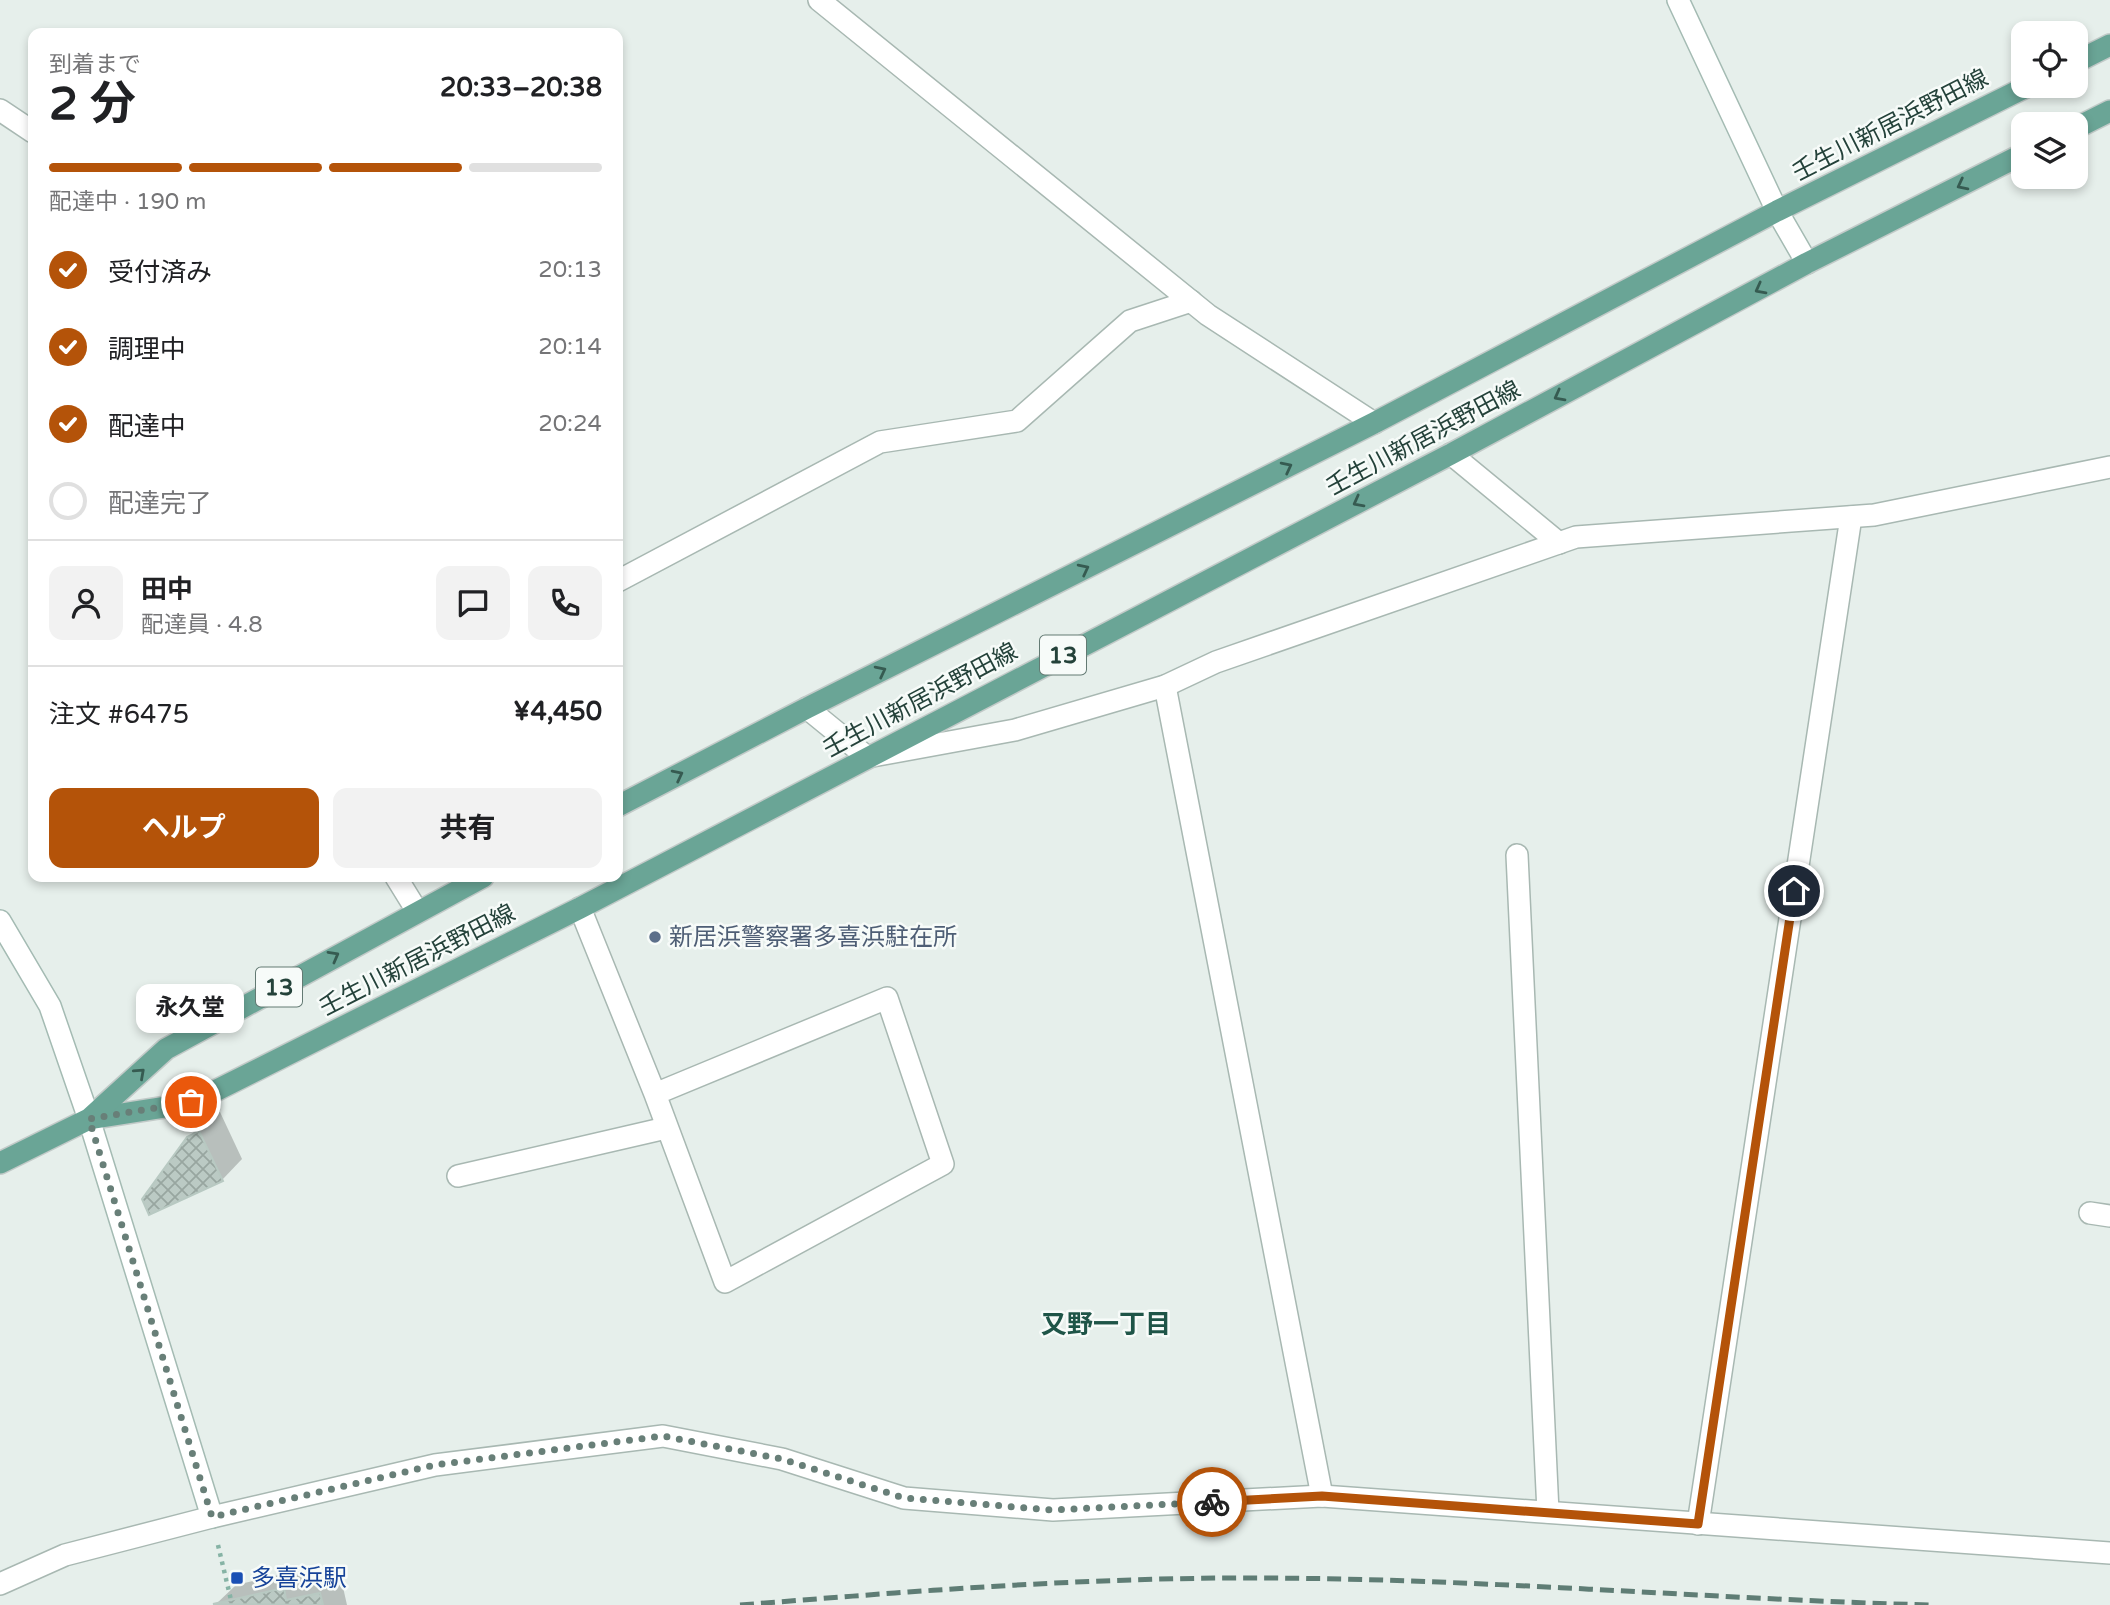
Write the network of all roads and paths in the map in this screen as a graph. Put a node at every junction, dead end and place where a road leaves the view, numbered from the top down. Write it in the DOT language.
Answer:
graph roads {
  1 [pos="819,0"];
  2 [pos="1678,0"];
  3 [pos="2110,44"];
  4 [pos="2088,56"];
  5 [pos="2011,94"];
  6 [pos="0,110"];
  7 [pos="2110,111"];
  8 [pos="2088,122"];
  9 [pos="28,129"];
  10 [pos="2011,161"];
  11 [pos="1777,211"];
  12 [pos="1807,263"];
  13 [pos="1191,301"];
  14 [pos="1374,423"];
  15 [pos="1451,454"];
  16 [pos="2110,467"];
  17 [pos="1851,517"];
  18 [pos="1559,543"];
  19 [pos="623,577"];
  20 [pos="1165,686"];
  21 [pos="807,708"];
  22 [pos="867,757"];
  23 [pos="623,804"];
  24 [pos="1517,855"];
  25 [pos="399,882"];
  26 [pos="473,882"];
  27 [pos="580,908"];
  28 [pos="417,911"];
  29 [pos="0,921"];
  30 [pos="654,1094"];
  31 [pos="89,1119"];
  32 [pos="666,1128"];
  33 [pos="0,1163"];
  34 [pos="458,1176"];
  35 [pos="1322,1496"];
  36 [pos="1549,1512"];
  37 [pos="212,1517"];
  38 [pos="1698,1524"];
  39 [pos="2110,1553"];
  40 [pos="0,1584"];
  41 [pos="231,1600"];
  1 -- 13 [label="street"];
  2 -- 11 [label="street"];
  3 -- 4 [label="main road"];
  5 -- 11 [label="main road, 壬生川新居浜野田線"];
  6 -- 9 [label="street"];
  7 -- 8 [label="main road"];
  10 -- 12 [label="main road, 壬生川新居浜野田線 / 13, one-way"];
  11 -- 12 [label="street"];
  11 -- 14 [label="main road, 壬生川新居浜野田線"];
  12 -- 15 [label="main road, 壬生川新居浜野田線 / 13, one-way"];
  13 -- 14 [label="street"];
  13 -- 19 [label="street"];
  21 -- 14 [label="main road, 壬生川新居浜野田線, one-way"];
  15 -- 18 [label="street"];
  15 -- 22 [label="main road, 壬生川新居浜野田線 / 13, one-way"];
  16 -- 17 [label="street"];
  17 -- 18 [label="street"];
  17 -- 38 [label="street"];
  18 -- 20 [label="street"];
  20 -- 22 [label="street"];
  20 -- 35 [label="street"];
  21 -- 22 [label="street"];
  23 -- 21 [label="main road, 壬生川新居浜野田線, one-way"];
  22 -- 27 [label="main road, 壬生川新居浜野田線 / 13"];
  24 -- 36 [label="street"];
  25 -- 28 [label="street"];
  26 -- 28 [label="main road, 壬生川新居浜野田線 / 13"];
  27 -- 30 [label="street"];
  27 -- 31 [label="main road, 壬生川新居浜野田線 / 13"];
  31 -- 28 [label="main road, 壬生川新居浜野田線 / 13, one-way"];
  29 -- 31 [label="street"];
  30 -- 32 [label="street"];
  30 -- 32 [label="street"];
  31 -- 33 [label="main road, 壬生川新居浜野田線 / 13"];
  31 -- 37 [label="street"];
  32 -- 34 [label="street"];
  35 -- 36 [label="street"];
  35 -- 37 [label="street"];
  36 -- 38 [label="street"];
  37 -- 40 [label="street"];
  37 -- 41 [label="path"];
  38 -- 39 [label="street"];
}
